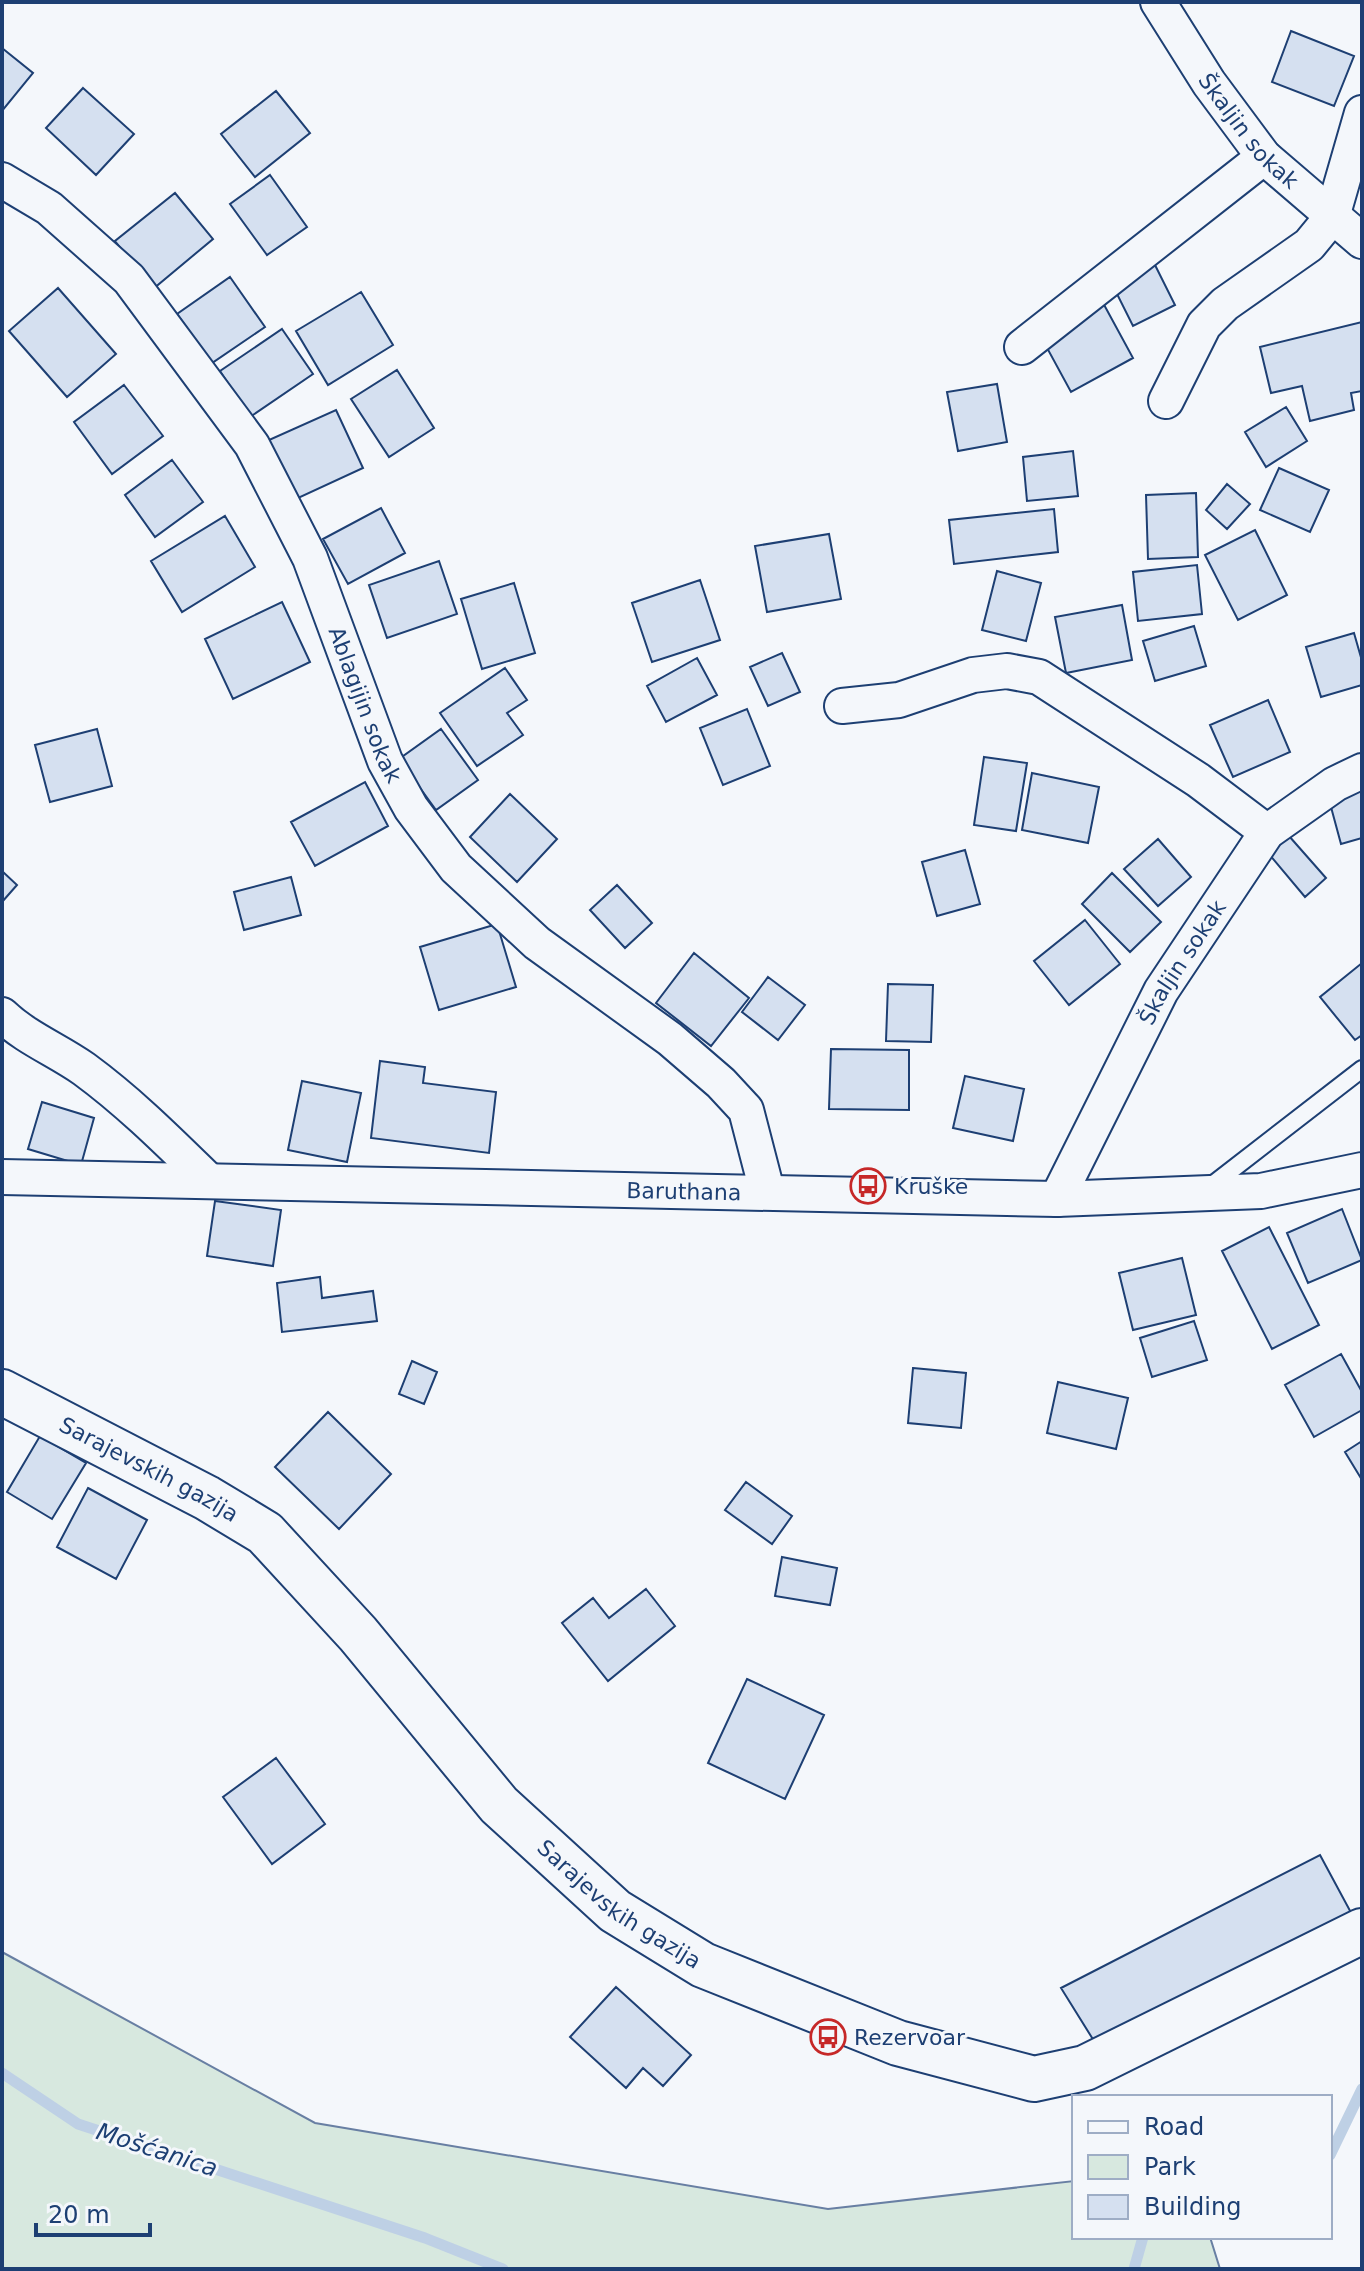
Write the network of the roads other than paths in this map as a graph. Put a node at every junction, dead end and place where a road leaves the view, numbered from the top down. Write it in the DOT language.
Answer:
graph roads {
  1 [pos="1158,2"];
  2 [pos="1362,113"];
  3 [pos="1264,157"];
  4 [pos="2,180"];
  5 [pos="1332,217"];
  6 [pos="1362,241"];
  7 [pos="1022,347"];
  8 [pos="1166,401"];
  9 [pos="842,706"];
  10 [pos="1362,771"];
  11 [pos="1267,832"];
  12 [pos="2,1015"];
  13 [pos="1362,1069"];
  14 [pos="1362,1170"];
  15 [pos="2,1177"];
  16 [pos="208,1180"];
  17 [pos="1206,1190"];
  18 [pos="767,1191"];
  19 [pos="1057,1199"];
  20 [pos="2,1392"];
  21 [pos="1362,1931"];
  1 -- 3 [label="street, Škaljin sokak"];
  2 -- 5 [label="street"];
  3 -- 5 [label="street, Škaljin sokak"];
  3 -- 7 [label="street"];
  4 -- 18 [label="street, Ablagijin sokak"];
  5 -- 6 [label="street, Škaljin sokak"];
  5 -- 8 [label="street"];
  9 -- 11 [label="street"];
  10 -- 11 [label="street, Škaljin sokak"];
  11 -- 19 [label="street, Škaljin sokak"];
  12 -- 16 [label="street"];
  13 -- 17 [label="lane"];
  14 -- 17 [label="street, Baruthana"];
  15 -- 16 [label="street, Baruthana"];
  16 -- 18 [label="street, Baruthana"];
  17 -- 19 [label="street, Baruthana"];
  18 -- 19 [label="street, Baruthana"];
  20 -- 21 [label="main road, Sarajevskih gazija"];
}
